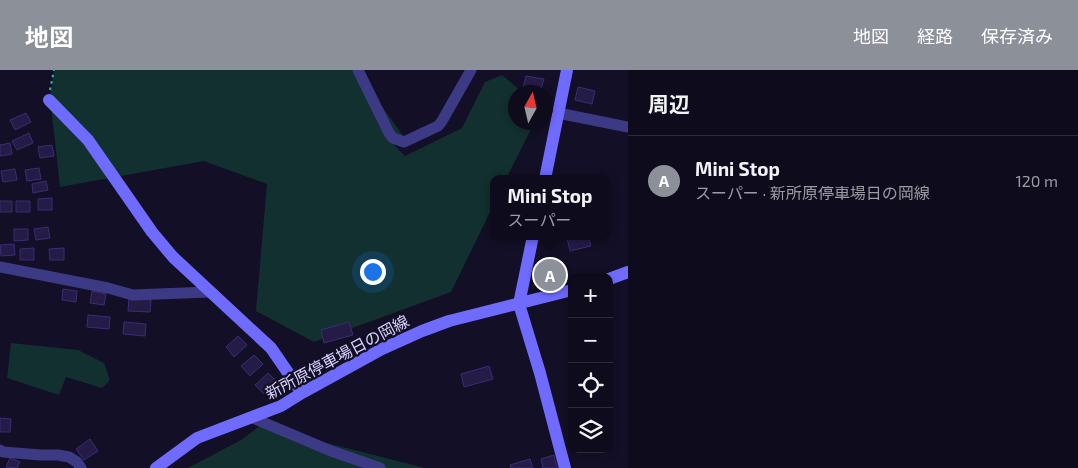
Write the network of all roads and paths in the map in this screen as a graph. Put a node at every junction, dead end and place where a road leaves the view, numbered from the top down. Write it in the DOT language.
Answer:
graph roads {
  1 [pos="54,70"];
  2 [pos="358,70"];
  3 [pos="471,70"];
  4 [pos="567,70"];
  5 [pos="49,100"];
  6 [pos="558,113"];
  7 [pos="628,127"];
  8 [pos="546,175"];
  9 [pos="532,240"];
  10 [pos="0,267"];
  11 [pos="628,272"];
  12 [pos="613,278"];
  13 [pos="568,291"];
  14 [pos="210,292"];
  15 [pos="519,304"];
  16 [pos="302,393"];
  17 [pos="253,418"];
  18 [pos="1,454"];
  19 [pos="81,468"];
  20 [pos="156,468"];
  21 [pos="380,468"];
  22 [pos="565,468"];
  1 -- 5 [label="path"];
  2 -- 3 [label="street"];
  4 -- 6 [label="street"];
  5 -- 14 [label="street"];
  6 -- 7 [label="street"];
  6 -- 8 [label="street"];
  9 -- 15 [label="street"];
  10 -- 14 [label="street"];
  11 -- 12 [label="street"];
  13 -- 15 [label="street, 新所原停車場日の岡線"];
  14 -- 16 [label="street"];
  15 -- 16 [label="street, 新所原停車場日の岡線"];
  15 -- 22 [label="street"];
  16 -- 17 [label="street, 新所原停車場日の岡線"];
  17 -- 20 [label="street, 新所原停車場日の岡線"];
  17 -- 21 [label="street"];
  18 -- 19 [label="street"];
}
